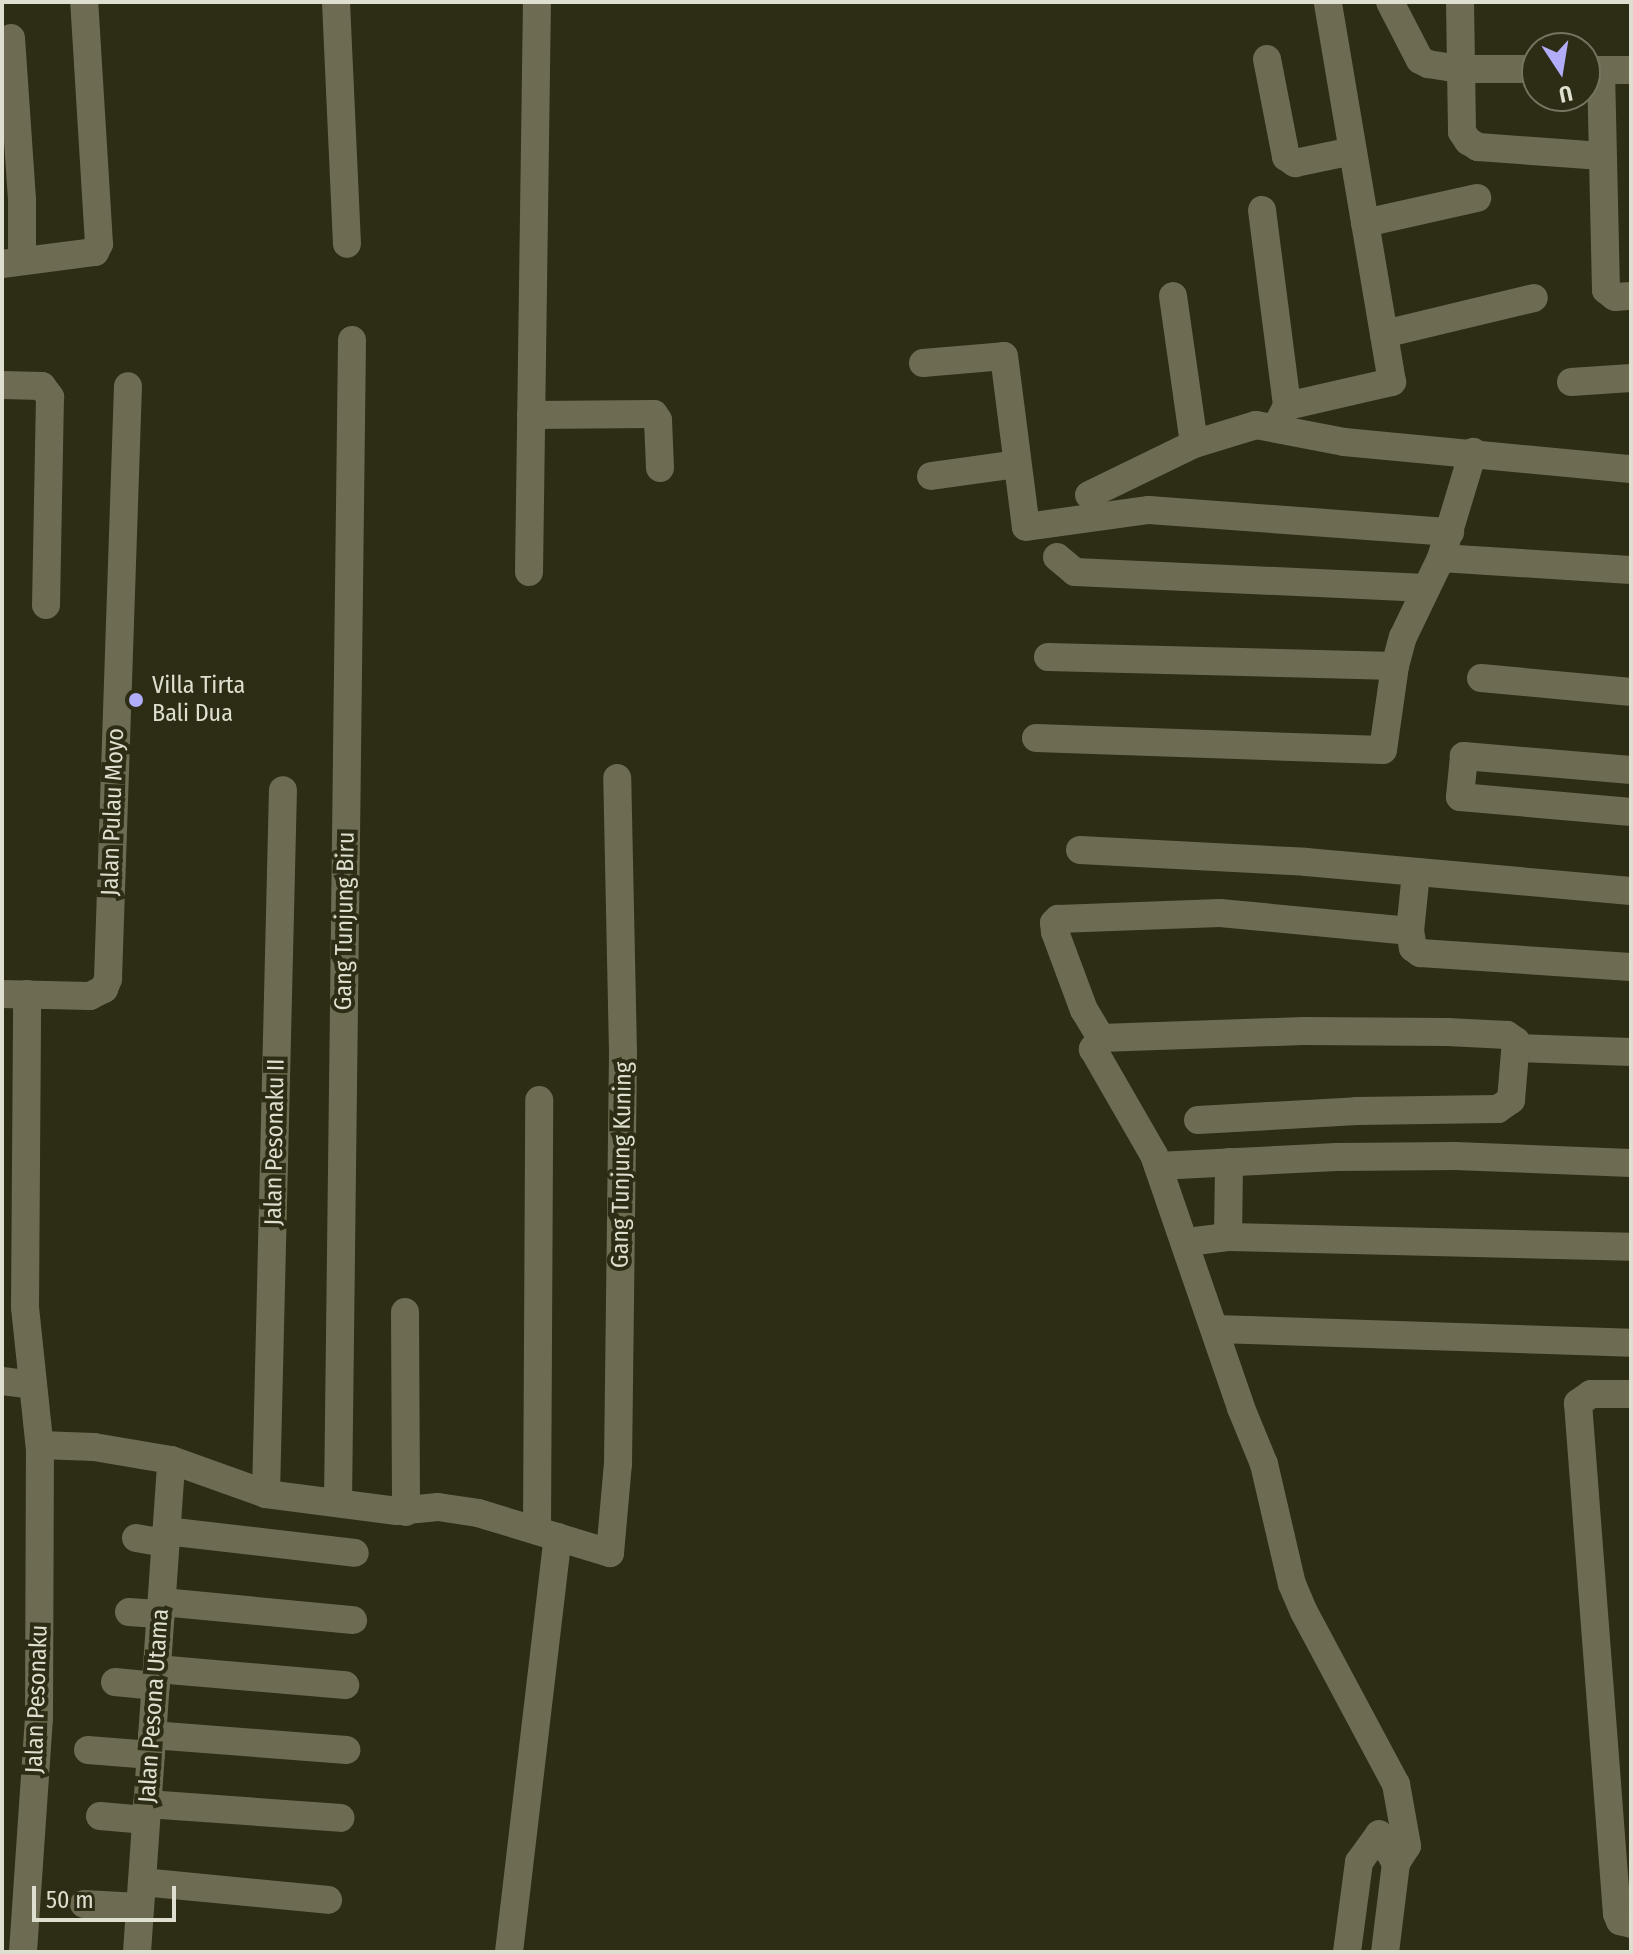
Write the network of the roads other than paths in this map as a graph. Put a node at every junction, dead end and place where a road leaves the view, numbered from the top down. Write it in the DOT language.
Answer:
graph roads {
  1 [pos="84,2"];
  2 [pos="336,2"];
  3 [pos="537,2"];
  4 [pos="1328,2"];
  5 [pos="1390,2"];
  6 [pos="1460,2"];
  7 [pos="11,38"];
  8 [pos="1267,59"];
  9 [pos="1460,69"];
  10 [pos="1521,69"];
  11 [pos="1601,70"];
  12 [pos="1631,70"];
  13 [pos="1597,112"];
  14 [pos="1353,151"];
  15 [pos="1602,156"];
  16 [pos="1477,198"];
  17 [pos="1262,210"];
  18 [pos="1365,223"];
  19 [pos="347,244"];
  20 [pos="12,263"];
  21 [pos="1173,296"];
  22 [pos="1631,296"];
  23 [pos="1534,298"];
  24 [pos="1384,334"];
  25 [pos="352,340"];
  26 [pos="923,363"];
  27 [pos="1631,378"];
  28 [pos="1571,382"];
  29 [pos="2,385"];
  30 [pos="128,386"];
  31 [pos="531,415"];
  32 [pos="1280,418"];
  33 [pos="1194,444"];
  34 [pos="1473,452"];
  35 [pos="1017,464"];
  36 [pos="660,468"];
  37 [pos="1631,469"];
  38 [pos="931,476"];
  39 [pos="1089,495"];
  40 [pos="1446,545"];
  41 [pos="1057,557"];
  42 [pos="1631,570"];
  43 [pos="529,572"];
  44 [pos="1426,588"];
  45 [pos="46,605"];
  46 [pos="1048,657"];
  47 [pos="1395,666"];
  48 [pos="1481,678"];
  49 [pos="1631,692"];
  50 [pos="1036,738"];
  51 [pos="1631,770"];
  52 [pos="617,778"];
  53 [pos="283,790"];
  54 [pos="1631,812"];
  55 [pos="1080,850"];
  56 [pos="1416,873"];
  57 [pos="1631,891"];
  58 [pos="1410,931"];
  59 [pos="1631,967"];
  60 [pos="14,994"];
  61 [pos="1101,1038"];
  62 [pos="1517,1048"];
  63 [pos="1631,1052"];
  64 [pos="539,1100"];
  65 [pos="1198,1120"];
  66 [pos="1229,1162"];
  67 [pos="1631,1163"];
  68 [pos="1158,1166"];
  69 [pos="1228,1237"];
  70 [pos="1187,1242"];
  71 [pos="1631,1247"];
  72 [pos="405,1312"];
  73 [pos="1216,1329"];
  74 [pos="1631,1343"];
  75 [pos="2,1381"];
  76 [pos="33,1385"];
  77 [pos="1631,1394"];
  78 [pos="40,1445"];
  79 [pos="171,1460"];
  80 [pos="266,1494"];
  81 [pos="338,1502"];
  82 [pos="406,1512"];
  83 [pos="548,1534"];
  84 [pos="166,1537"];
  85 [pos="136,1538"];
  86 [pos="355,1553"];
  87 [pos="161,1608"];
  88 [pos="129,1612"];
  89 [pos="353,1620"];
  90 [pos="156,1678"];
  91 [pos="115,1682"];
  92 [pos="345,1685"];
  93 [pos="151,1745"];
  94 [pos="88,1750"];
  95 [pos="346,1750"];
  96 [pos="147,1812"];
  97 [pos="100,1816"];
  98 [pos="340,1818"];
  99 [pos="1400,1857"];
  100 [pos="141,1894"];
  101 [pos="328,1900"];
  102 [pos="84,1904"];
  103 [pos="1631,1924"];
  104 [pos="23,1952"];
  105 [pos="137,1952"];
  106 [pos="509,1952"];
  107 [pos="1347,1952"];
  108 [pos="1385,1952"];
  1 -- 20 [label="street"];
  2 -- 19 [label="street"];
  3 -- 31 [label="street"];
  4 -- 14 [label="street"];
  5 -- 9 [label="street"];
  6 -- 9 [label="street"];
  7 -- 20 [label="street"];
  8 -- 14 [label="street"];
  9 -- 10 [label="street"];
  9 -- 15 [label="street"];
  11 -- 12 [label="street"];
  13 -- 15 [label="street"];
  14 -- 18 [label="street"];
  15 -- 22 [label="street"];
  16 -- 18 [label="street"];
  17 -- 32 [label="street"];
  18 -- 24 [label="street"];
  21 -- 33 [label="street"];
  23 -- 24 [label="street"];
  24 -- 32 [label="street"];
  25 -- 81 [label="street, Gang Tunjung Biru"];
  26 -- 35 [label="street"];
  27 -- 28 [label="street"];
  29 -- 45 [label="street"];
  30 -- 60 [label="street, Jalan Pulau Moyo"];
  31 -- 36 [label="street"];
  31 -- 43 [label="street"];
  32 -- 33 [label="street"];
  32 -- 34 [label="street"];
  33 -- 39 [label="street"];
  34 -- 37 [label="street"];
  34 -- 40 [label="street"];
  35 -- 38 [label="street"];
  35 -- 40 [label="street"];
  40 -- 42 [label="street"];
  40 -- 44 [label="street"];
  41 -- 44 [label="street"];
  44 -- 47 [label="street"];
  46 -- 47 [label="street"];
  47 -- 50 [label="street"];
  48 -- 49 [label="street"];
  51 -- 54 [label="street"];
  52 -- 83 [label="street, Gang Tunjung Kuning"];
  53 -- 80 [label="street, Jalan Pesonaku II"];
  55 -- 56 [label="street"];
  56 -- 57 [label="street"];
  56 -- 58 [label="street"];
  58 -- 59 [label="street"];
  58 -- 61 [label="street"];
  60 -- 76 [label="street, Jalan Pesonaku"];
  61 -- 62 [label="street"];
  61 -- 68 [label="street"];
  62 -- 63 [label="street"];
  62 -- 65 [label="street"];
  64 -- 83 [label="street"];
  66 -- 67 [label="street"];
  66 -- 68 [label="street"];
  66 -- 69 [label="street"];
  68 -- 70 [label="street"];
  69 -- 70 [label="street"];
  69 -- 71 [label="street"];
  70 -- 73 [label="street"];
  72 -- 82 [label="street"];
  73 -- 74 [label="street"];
  73 -- 99 [label="street"];
  75 -- 76 [label="street"];
  76 -- 78 [label="street, Jalan Pesonaku"];
  77 -- 103 [label="street"];
  78 -- 79 [label="street"];
  78 -- 104 [label="street, Jalan Pesonaku"];
  79 -- 80 [label="street"];
  79 -- 84 [label="street, Jalan Pesona Utama"];
  80 -- 81 [label="street"];
  81 -- 82 [label="street"];
  82 -- 83 [label="street"];
  83 -- 106 [label="street"];
  84 -- 85 [label="street"];
  84 -- 86 [label="street"];
  84 -- 87 [label="street, Jalan Pesona Utama"];
  87 -- 88 [label="street"];
  87 -- 89 [label="street"];
  87 -- 90 [label="street, Jalan Pesona Utama"];
  90 -- 91 [label="street"];
  90 -- 92 [label="street"];
  90 -- 93 [label="street, Jalan Pesona Utama"];
  93 -- 94 [label="street"];
  93 -- 95 [label="street"];
  93 -- 96 [label="street, Jalan Pesona Utama"];
  96 -- 97 [label="street"];
  96 -- 98 [label="street"];
  96 -- 100 [label="street, Jalan Pesona Utama"];
  99 -- 107 [label="street"];
  99 -- 108 [label="street"];
  100 -- 101 [label="street"];
  100 -- 102 [label="street"];
  100 -- 105 [label="street, Jalan Pesona Utama"];
}
